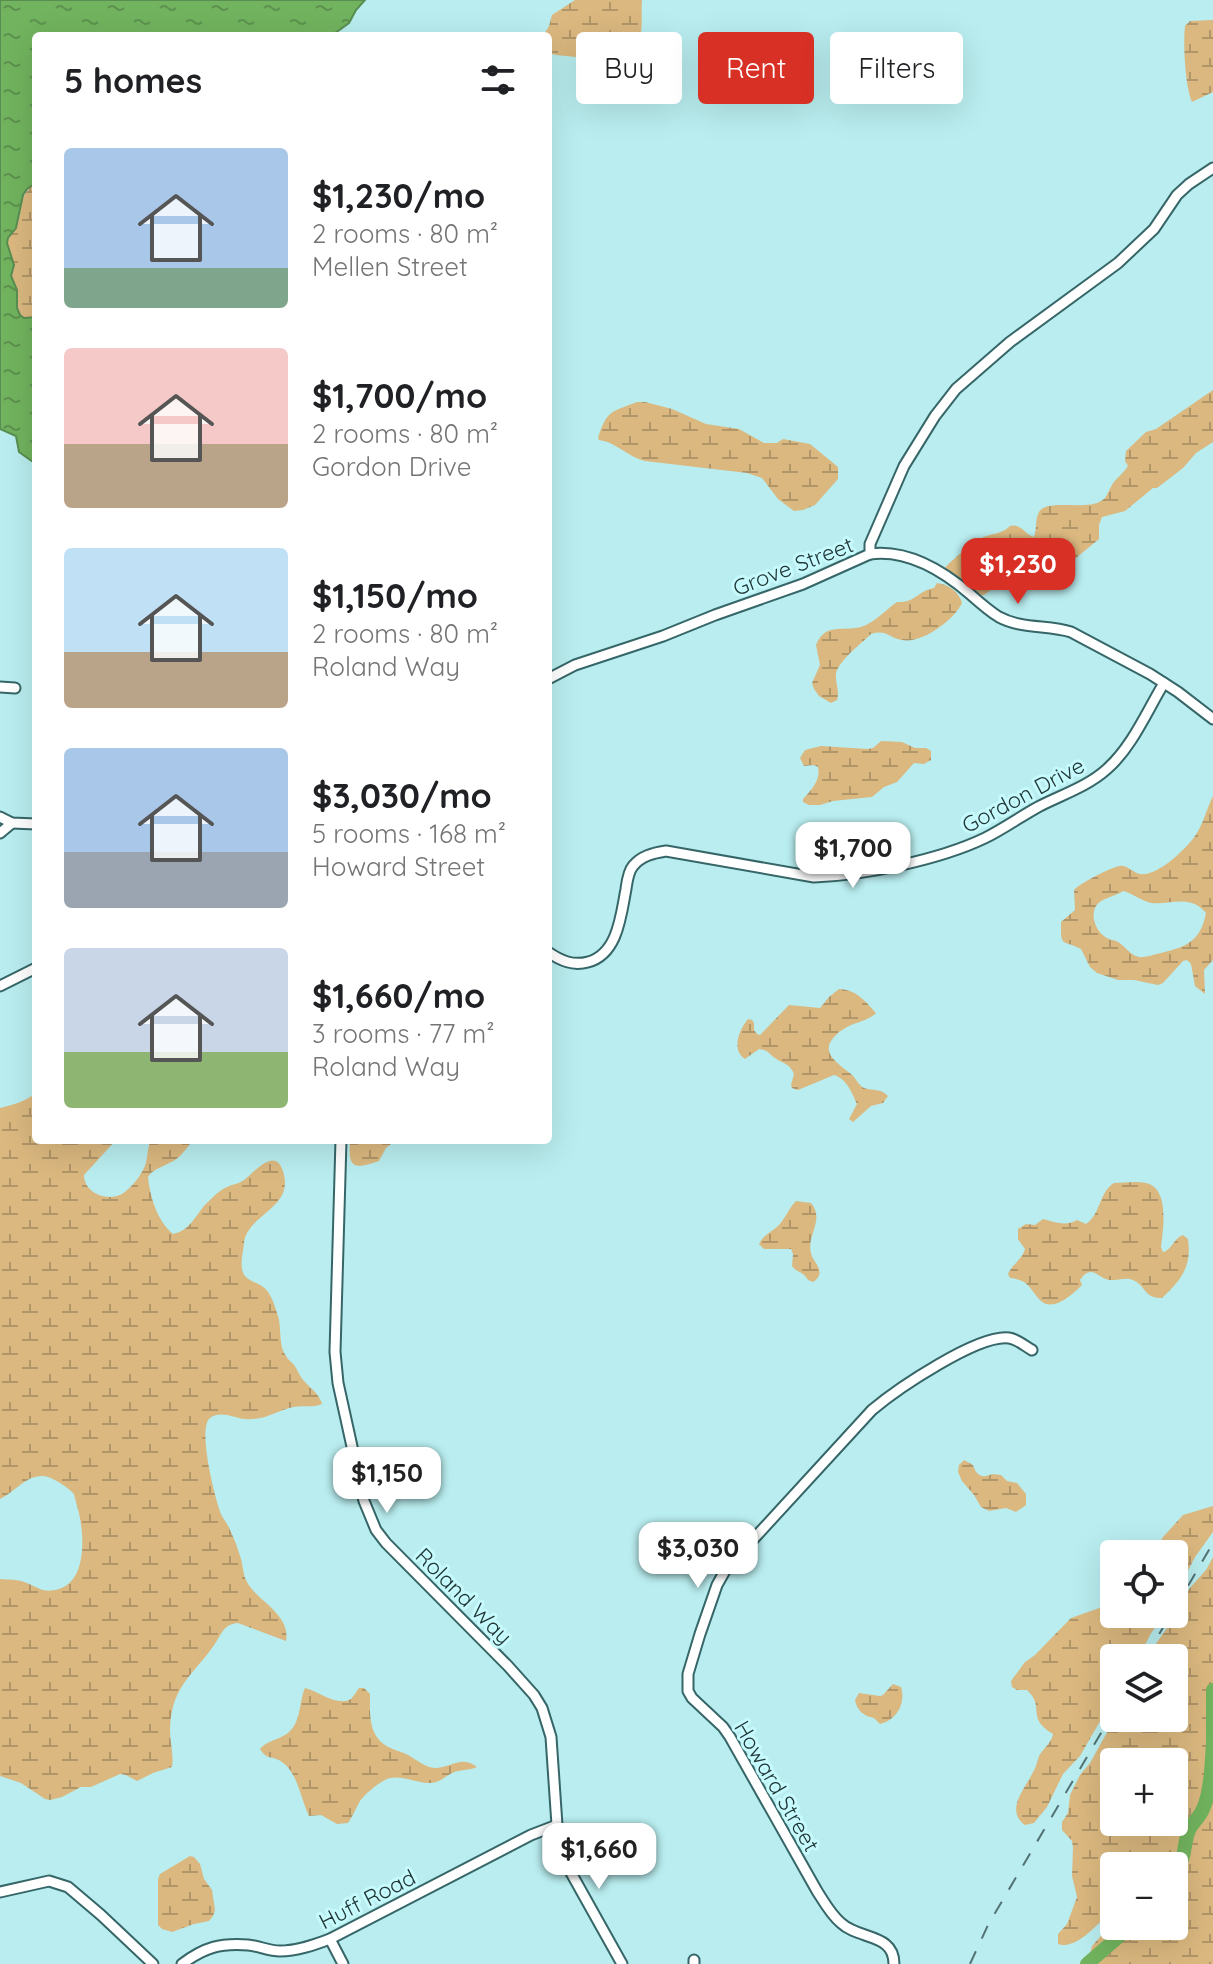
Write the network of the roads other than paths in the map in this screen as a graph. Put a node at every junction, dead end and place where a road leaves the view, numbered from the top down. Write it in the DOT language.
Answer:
graph roads {
  1 [pos="1213,168"];
  2 [pos="870,554"];
  3 [pos="552,677"];
  4 [pos="1164,683"];
  5 [pos="0,687"];
  6 [pos="15,688"];
  7 [pos="1213,719"];
  8 [pos="0,817"];
  9 [pos="12,823"];
  10 [pos="32,824"];
  11 [pos="0,833"];
  12 [pos="552,954"];
  13 [pos="32,970"];
  14 [pos="0,986"];
  15 [pos="341,1144"];
  16 [pos="1032,1350"];
  17 [pos="557,1825"];
  18 [pos="0,1892"];
  19 [pos="330,1939"];
  20 [pos="184,1963"];
  21 [pos="153,1964"];
  22 [pos="343,1964"];
  23 [pos="622,1964"];
  24 [pos="894,1964"];
  1 -- 2 [label="street, Grove Street"];
  2 -- 3 [label="street, Grove Street"];
  2 -- 4 [label="street"];
  4 -- 7 [label="street"];
  4 -- 12 [label="street, Gordon Drive"];
  5 -- 6 [label="street"];
  8 -- 9 [label="street"];
  9 -- 10 [label="street"];
  9 -- 11 [label="street"];
  13 -- 14 [label="street"];
  15 -- 17 [label="street, Roland Way"];
  16 -- 24 [label="street, Howard Street"];
  17 -- 19 [label="street, Huff Road"];
  17 -- 23 [label="street, Roland Way"];
  18 -- 21 [label="street"];
  19 -- 20 [label="street, Huff Road"];
  19 -- 22 [label="street"];
}
